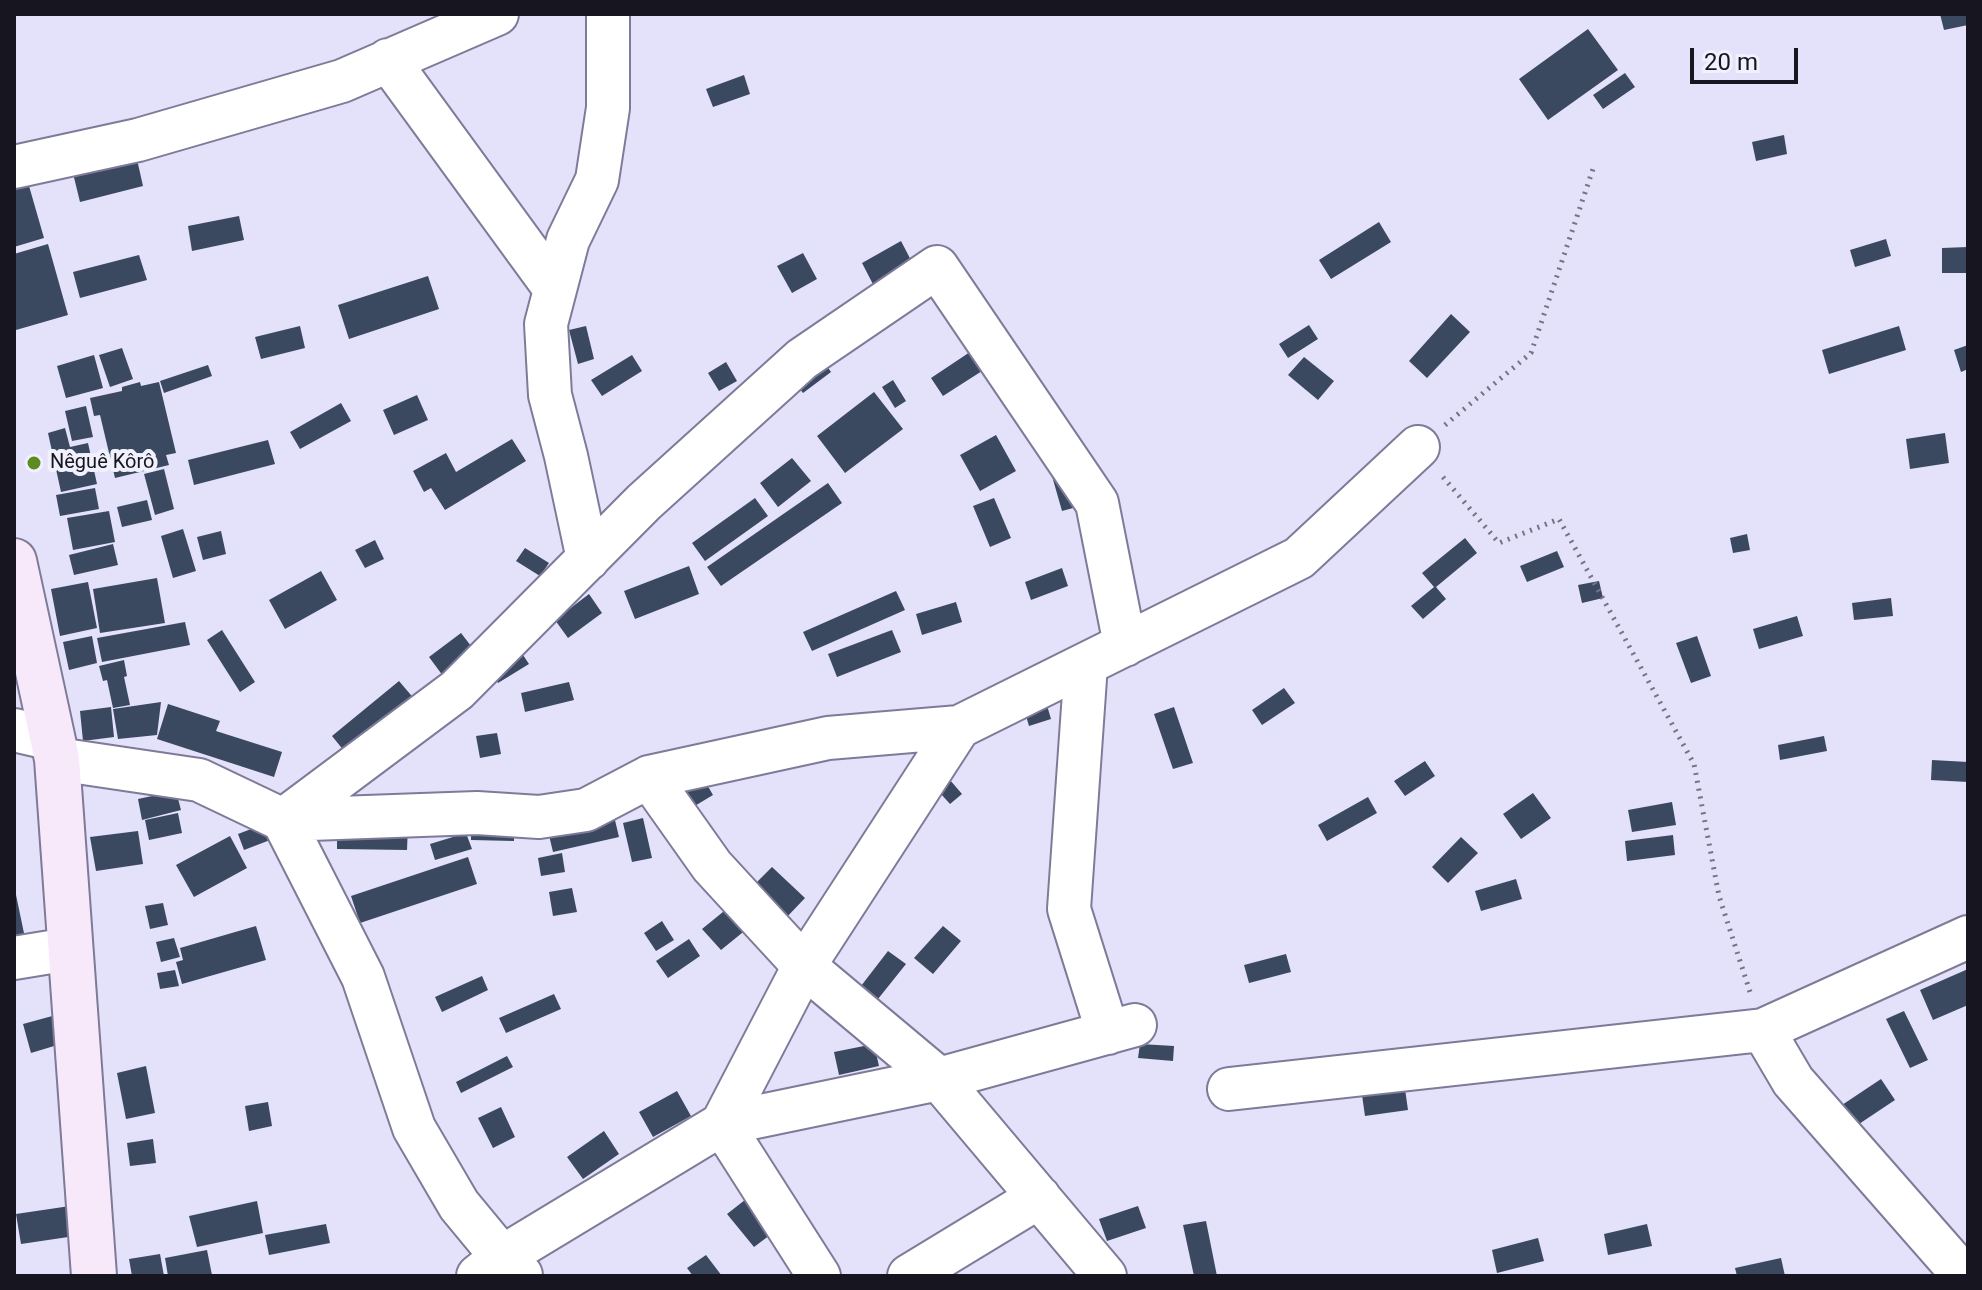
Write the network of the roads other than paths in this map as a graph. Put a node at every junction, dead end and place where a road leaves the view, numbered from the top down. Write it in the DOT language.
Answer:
graph roads {
  1 [pos="497,14"];
  2 [pos="608,14"];
  3 [pos="388,60"];
  4 [pos="14,167"];
  5 [pos="555,289"];
  6 [pos="1418,447"];
  7 [pos="588,559"];
  8 [pos="14,561"];
  9 [pos="1125,645"];
  10 [pos="1086,664"];
  11 [pos="959,727"];
  12 [pos="41,743"];
  13 [pos="649,777"];
  14 [pos="283,820"];
  15 [pos="1968,937"];
  16 [pos="69,949"];
  17 [pos="14,958"];
  18 [pos="804,966"];
  19 [pos="1763,1030"];
  20 [pos="939,1079"];
  21 [pos="1229,1089"];
  22 [pos="722,1124"];
  23 [pos="1039,1197"];
  24 [pos="500,1270"];
  25 [pos="94,1276"];
  26 [pos="819,1276"];
  27 [pos="909,1276"];
  28 [pos="1105,1276"];
  29 [pos="1964,1276"];
  1 -- 3 [label="street"];
  2 -- 5 [label="street"];
  3 -- 4 [label="street"];
  3 -- 5 [label="street"];
  5 -- 7 [label="street"];
  6 -- 9 [label="street"];
  7 -- 9 [label="street"];
  7 -- 14 [label="street"];
  8 -- 12 [label="street"];
  9 -- 10 [label="street"];
  10 -- 11 [label="street"];
  10 -- 20 [label="street"];
  11 -- 13 [label="street"];
  11 -- 18 [label="street"];
  12 -- 14 [label="street"];
  12 -- 16 [label="street"];
  13 -- 14 [label="street"];
  13 -- 18 [label="street"];
  14 -- 24 [label="street"];
  15 -- 19 [label="street"];
  16 -- 17 [label="street"];
  16 -- 25 [label="street"];
  18 -- 20 [label="street"];
  18 -- 22 [label="street"];
  19 -- 21 [label="street"];
  19 -- 29 [label="street"];
  20 -- 22 [label="street"];
  20 -- 23 [label="street"];
  22 -- 24 [label="street"];
  22 -- 26 [label="street"];
  23 -- 27 [label="street"];
  23 -- 28 [label="street"];
}
